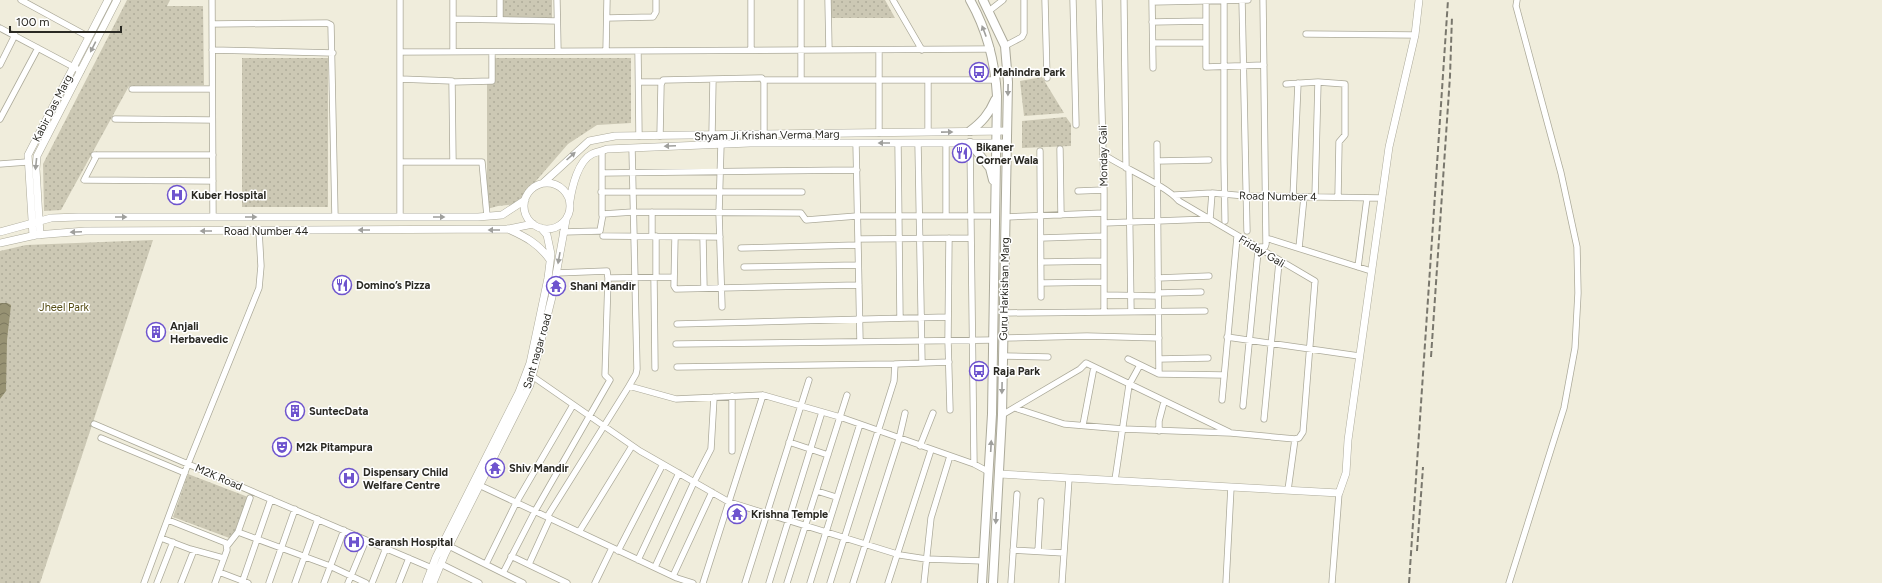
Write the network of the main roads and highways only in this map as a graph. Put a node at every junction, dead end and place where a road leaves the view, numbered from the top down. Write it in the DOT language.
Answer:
graph roads {
  1 [pos="970,0"];
  2 [pos="983,0"];
  3 [pos="997,96"];
  4 [pos="970,131"];
  5 [pos="970,143"];
  6 [pos="996,189"];
  7 [pos="989,470"];
  8 [pos="999,471"];
  9 [pos="988,482"];
  10 [pos="998,483"];
  11 [pos="982,583"];
  12 [pos="993,583"];
  3 -- 1 [label="main road, Guru Harkishan Marg, one-way"];
  2 -- 8 [label="main road, Guru Harkishan Marg, one-way"];
  3 -- 4 [label="main road"];
  3 -- 6 [label="main road, Guru Harkishan Marg"];
  5 -- 6 [label="main road"];
  7 -- 6 [label="main road, Guru Harkishan Marg, one-way"];
  7 -- 8 [label="main road"];
  7 -- 9 [label="main road, Guru Harkishan Marg"];
  8 -- 10 [label="main road, Guru Harkishan Marg"];
  9 -- 10 [label="main road"];
  9 -- 11 [label="main road, Guru Harkishan Marg"];
  10 -- 12 [label="main road, Guru Harkishan Marg, one-way"];
}
